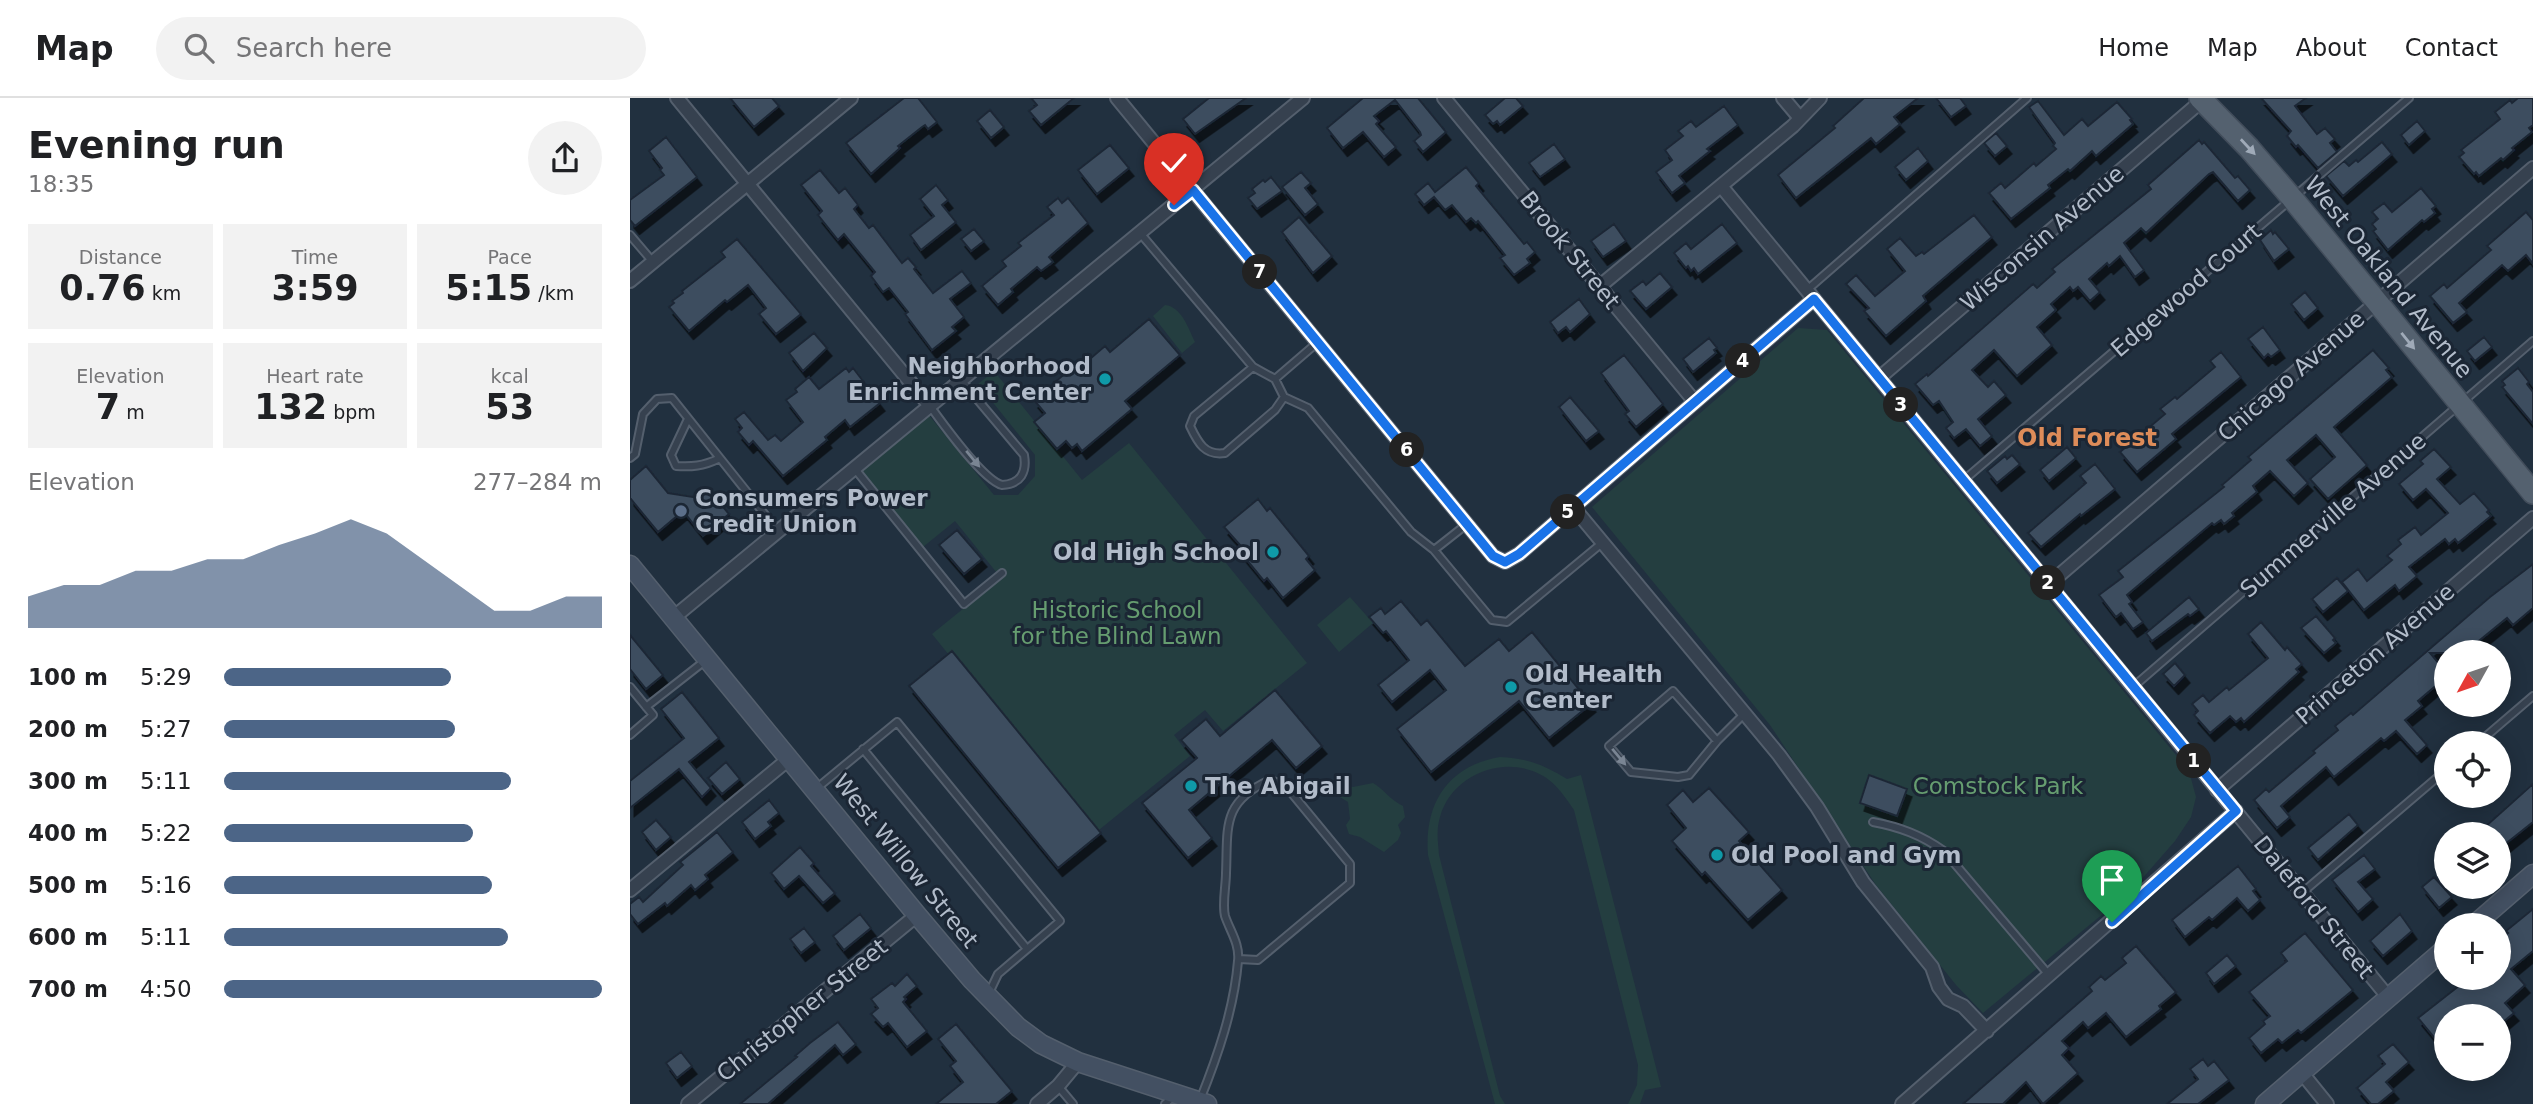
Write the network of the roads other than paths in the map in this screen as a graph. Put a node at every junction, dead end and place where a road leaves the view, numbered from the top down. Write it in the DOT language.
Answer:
graph roads {
  1 [pos="677,98"];
  2 [pos="851,98"];
  3 [pos="1117,98"];
  4 [pos="1303,98"];
  5 [pos="1444,98"];
  6 [pos="1783,98"];
  7 [pos="1821,98"];
  8 [pos="2027,98"];
  9 [pos="2409,98"];
  10 [pos="2203,99"];
  11 [pos="1799,117"];
  12 [pos="2533,168"];
  13 [pos="748,183"];
  14 [pos="1721,186"];
  15 [pos="1193,190"];
  16 [pos="2292,198"];
  17 [pos="1140,233"];
  18 [pos="630,235"];
  19 [pos="653,262"];
  20 [pos="630,281"];
  21 [pos="1600,286"];
  22 [pos="1810,295"];
  23 [pos="2376,303"];
  24 [pos="2533,341"];
  25 [pos="1318,342"];
  26 [pos="1253,367"];
  27 [pos="1879,378"];
  28 [pos="1275,379"];
  29 [pos="961,380"];
  30 [pos="1284,397"];
  31 [pos="1695,402"];
  32 [pos="930,406"];
  33 [pos="2460,406"];
  34 [pos="688,419"];
  35 [pos="630,458"];
  36 [pos="718,459"];
  37 [pos="855,469"];
  38 [pos="1963,481"];
  39 [pos="2533,493"];
  40 [pos="1573,507"];
  41 [pos="2533,518"];
  42 [pos="1467,524"];
  43 [pos="778,532"];
  44 [pos="1603,542"];
  45 [pos="1434,550"];
  46 [pos="630,565"];
  47 [pos="1002,573"];
  48 [pos="2049,584"];
  49 [pos="673,618"];
  50 [pos="707,659"];
  51 [pos="630,687"];
  52 [pos="2133,687"];
  53 [pos="2533,696"];
  54 [pos="646,707"];
  55 [pos="1744,714"];
  56 [pos="2492,731"];
  57 [pos="630,735"];
  58 [pos="1717,741"];
  59 [pos="863,749"];
  60 [pos="790,758"];
  61 [pos="2434,780"];
  62 [pos="816,789"];
  63 [pos="2217,790"];
  64 [pos="2236,811"];
  65 [pos="1873,822"];
  66 [pos="2533,874"];
  67 [pos="630,890"];
  68 [pos="2303,892"];
  69 [pos="2488,913"];
  70 [pos="917,915"];
  71 [pos="1027,949"];
  72 [pos="1239,959"];
  73 [pos="2434,959"];
  74 [pos="2050,977"];
  75 [pos="987,996"];
  76 [pos="2389,998"];
  77 [pos="1987,1031"];
  78 [pos="1078,1062"];
  79 [pos="2302,1073"];
  80 [pos="1058,1086"];
  81 [pos="1170,1099"];
  82 [pos="1203,1103"];
  83 [pos="688,1104"];
  84 [pos="1037,1104"];
  85 [pos="1073,1104"];
  86 [pos="1902,1104"];
  87 [pos="2265,1104"];
  88 [pos="2328,1104"];
  1 -- 13 [label="street"];
  2 -- 13 [label="street"];
  3 -- 15 [label="street"];
  4 -- 15 [label="street"];
  5 -- 21 [label="street, Brook Street"];
  6 -- 11 [label="street"];
  7 -- 11 [label="street"];
  8 -- 22 [label="lane"];
  9 -- 16 [label="lane, Edgewood Court"];
  10 -- 16 [label="main road, West Oakland Avenue, one-way"];
  10 -- 27 [label="street, Wisconsin Avenue"];
  11 -- 14 [label="street"];
  12 -- 23 [label="street, Chicago Avenue"];
  13 -- 19 [label="street"];
  13 -- 32 [label="street"];
  14 -- 21 [label="street"];
  14 -- 22 [label="street, Daleford Street"];
  15 -- 17 [label="street"];
  15 -- 25 [label="street"];
  16 -- 23 [label="main road, West Oakland Avenue"];
  16 -- 38 [label="lane, Edgewood Court"];
  17 -- 26 [label="lane"];
  17 -- 29 [label="street"];
  18 -- 19 [label="lane"];
  19 -- 20 [label="street"];
  21 -- 31 [label="street, Brook Street"];
  22 -- 27 [label="street, Daleford Street"];
  22 -- 31 [label="street"];
  23 -- 33 [label="main road, West Oakland Avenue, one-way"];
  23 -- 48 [label="street, Chicago Avenue"];
  24 -- 33 [label="lane, Summerville Avenue"];
  25 -- 28 [label="lane"];
  25 -- 42 [label="street"];
  26 -- 28 [label="lane"];
  26 -- 30 [label="lane"];
  27 -- 38 [label="street, Daleford Street"];
  28 -- 30 [label="lane"];
  29 -- 32 [label="street"];
  32 -- 29 [label="lane, one-way"];
  30 -- 45 [label="lane"];
  31 -- 40 [label="street"];
  32 -- 37 [label="street"];
  33 -- 39 [label="main road, West Oakland Avenue"];
  33 -- 52 [label="lane, Summerville Avenue"];
  34 -- 35 [label="lane"];
  34 -- 36 [label="lane"];
  34 -- 36 [label="lane"];
  36 -- 43 [label="lane"];
  37 -- 43 [label="street"];
  37 -- 47 [label="lane"];
  38 -- 48 [label="street, Daleford Street"];
  40 -- 42 [label="street"];
  40 -- 44 [label="street"];
  41 -- 63 [label="street, Princeton Avenue"];
  42 -- 45 [label="lane"];
  43 -- 49 [label="street"];
  44 -- 45 [label="lane"];
  44 -- 55 [label="street"];
  46 -- 49 [label="street, West Willow Street"];
  48 -- 52 [label="street, Daleford Street"];
  49 -- 50 [label="street, West Willow Street"];
  50 -- 54 [label="lane"];
  50 -- 60 [label="street, West Willow Street"];
  51 -- 54 [label="lane"];
  52 -- 63 [label="street, Daleford Street"];
  53 -- 56 [label="lane"];
  54 -- 57 [label="lane"];
  55 -- 58 [label="lane"];
  55 -- 77 [label="street"];
  58 -- 58 [label="lane, one-way"];
  59 -- 62 [label="lane"];
  59 -- 71 [label="lane"];
  59 -- 71 [label="lane"];
  60 -- 62 [label="street, West Willow Street"];
  60 -- 67 [label="street"];
  61 -- 68 [label="lane"];
  62 -- 70 [label="street, West Willow Street"];
  63 -- 64 [label="street, Daleford Street"];
  64 -- 68 [label="street, Daleford Street"];
  64 -- 74 [label="street"];
  65 -- 74 [label="lane"];
  66 -- 69 [label="street"];
  68 -- 76 [label="street, Daleford Street"];
  70 -- 75 [label="street, West Willow Street"];
  70 -- 83 [label="street, Christopher Street"];
  71 -- 75 [label="lane"];
  72 -- 72 [label="lane"];
  72 -- 82 [label="lane"];
  73 -- 76 [label="street"];
  74 -- 77 [label="street"];
  75 -- 78 [label="street, West Willow Street"];
  76 -- 79 [label="street"];
  77 -- 86 [label="street"];
  78 -- 80 [label="street"];
  78 -- 81 [label="street, West Willow Street"];
  79 -- 87 [label="street"];
  79 -- 88 [label="street"];
  80 -- 84 [label="street"];
  80 -- 85 [label="lane"];
  81 -- 82 [label="street, West Willow Street"];
}
